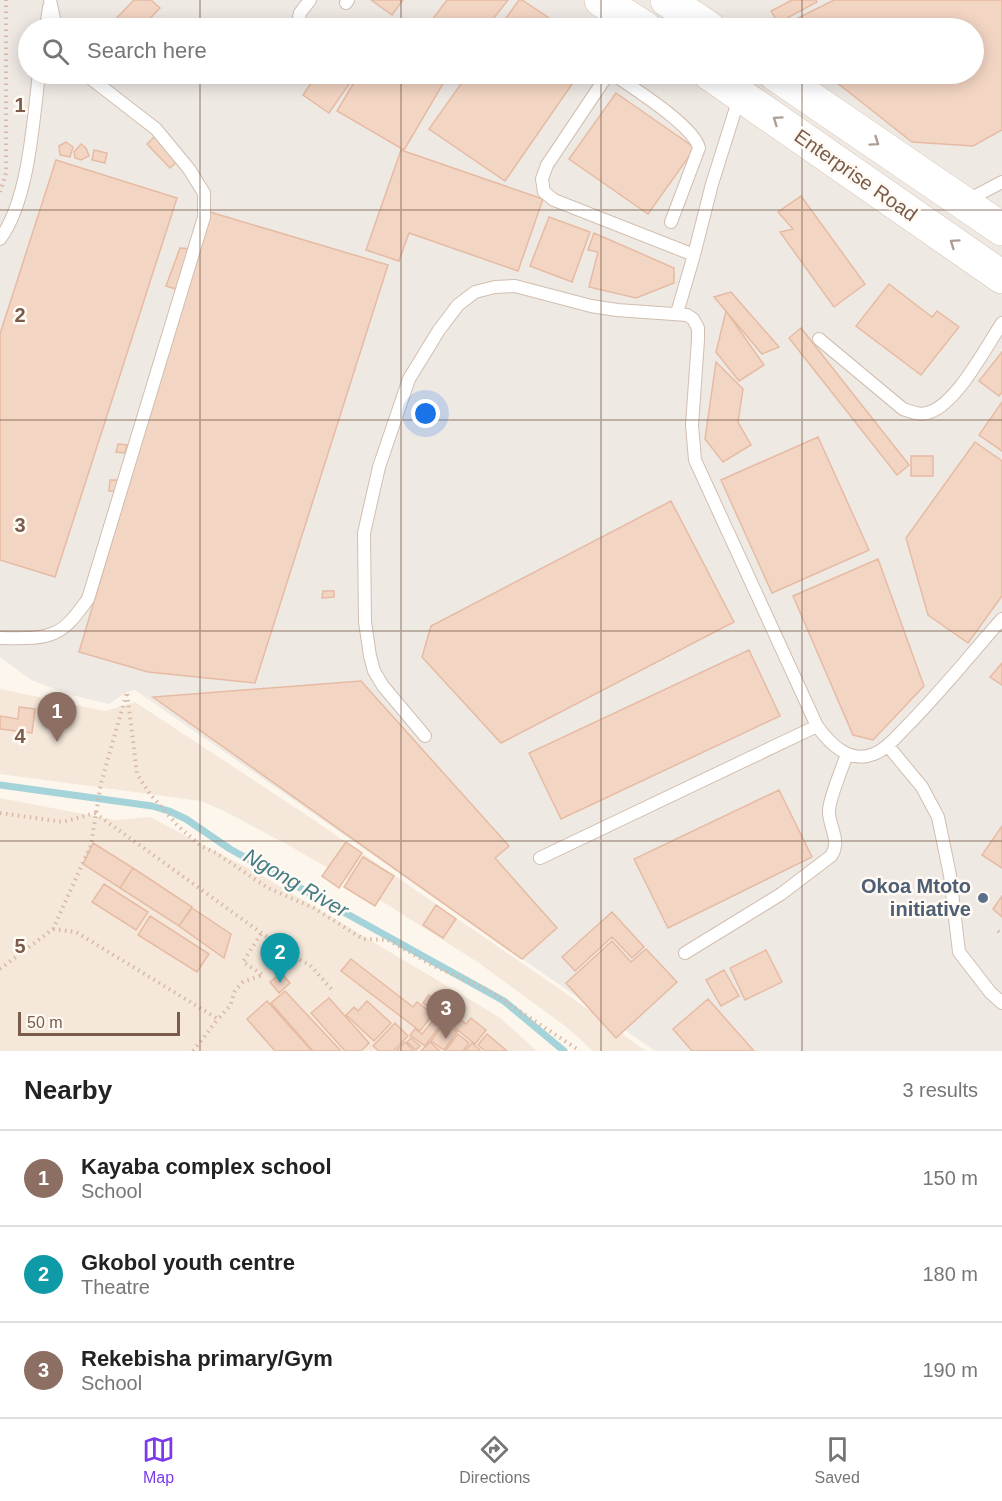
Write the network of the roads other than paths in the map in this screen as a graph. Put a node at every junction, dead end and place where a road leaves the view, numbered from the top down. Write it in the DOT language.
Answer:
graph roads {
  1 [pos="50,0"];
  2 [pos="310,0"];
  3 [pos="601,0"];
  4 [pos="667,0"];
  5 [pos="47,18"];
  6 [pos="54,18"];
  7 [pos="299,18"];
  8 [pos="628,18"];
  9 [pos="694,18"];
  10 [pos="37,84"];
  11 [pos="97,84"];
  12 [pos="601,84"];
  13 [pos="627,84"];
  14 [pos="725,84"];
  15 [pos="790,84"];
  16 [pos="740,94"];
  17 [pos="1002,182"];
  18 [pos="963,202"];
  19 [pos="671,222"];
  20 [pos="1002,229"];
  21 [pos="0,239"];
  22 [pos="694,255"];
  23 [pos="1002,277"];
  24 [pos="677,313"];
  25 [pos="1002,323"];
  26 [pos="819,339"];
  27 [pos="1002,619"];
  28 [pos="0,638"];
  29 [pos="817,726"];
  30 [pos="425,736"];
  31 [pos="888,746"];
  32 [pos="847,754"];
  33 [pos="540,858"];
  34 [pos="685,953"];
  35 [pos="1002,1003"];
  1 -- 5 [label="lane"];
  1 -- 6 [label="lane"];
  2 -- 7 [label="lane"];
  3 -- 8 [label="main road"];
  4 -- 9 [label="main road"];
  10 -- 21 [label="lane"];
  11 -- 28 [label="lane"];
  12 -- 22 [label="lane"];
  13 -- 19 [label="lane"];
  14 -- 16 [label="main road, Enterprise Road"];
  15 -- 18 [label="main road, Enterprise Road, one-way"];
  16 -- 22 [label="lane"];
  23 -- 16 [label="main road, Enterprise Road, one-way"];
  17 -- 18 [label="lane"];
  18 -- 20 [label="main road, Enterprise Road"];
  22 -- 24 [label="lane"];
  24 -- 29 [label="lane"];
  24 -- 30 [label="lane"];
  25 -- 26 [label="lane"];
  27 -- 31 [label="lane"];
  29 -- 32 [label="lane"];
  29 -- 33 [label="lane"];
  31 -- 32 [label="lane"];
  31 -- 35 [label="lane"];
  32 -- 34 [label="lane"];
}
